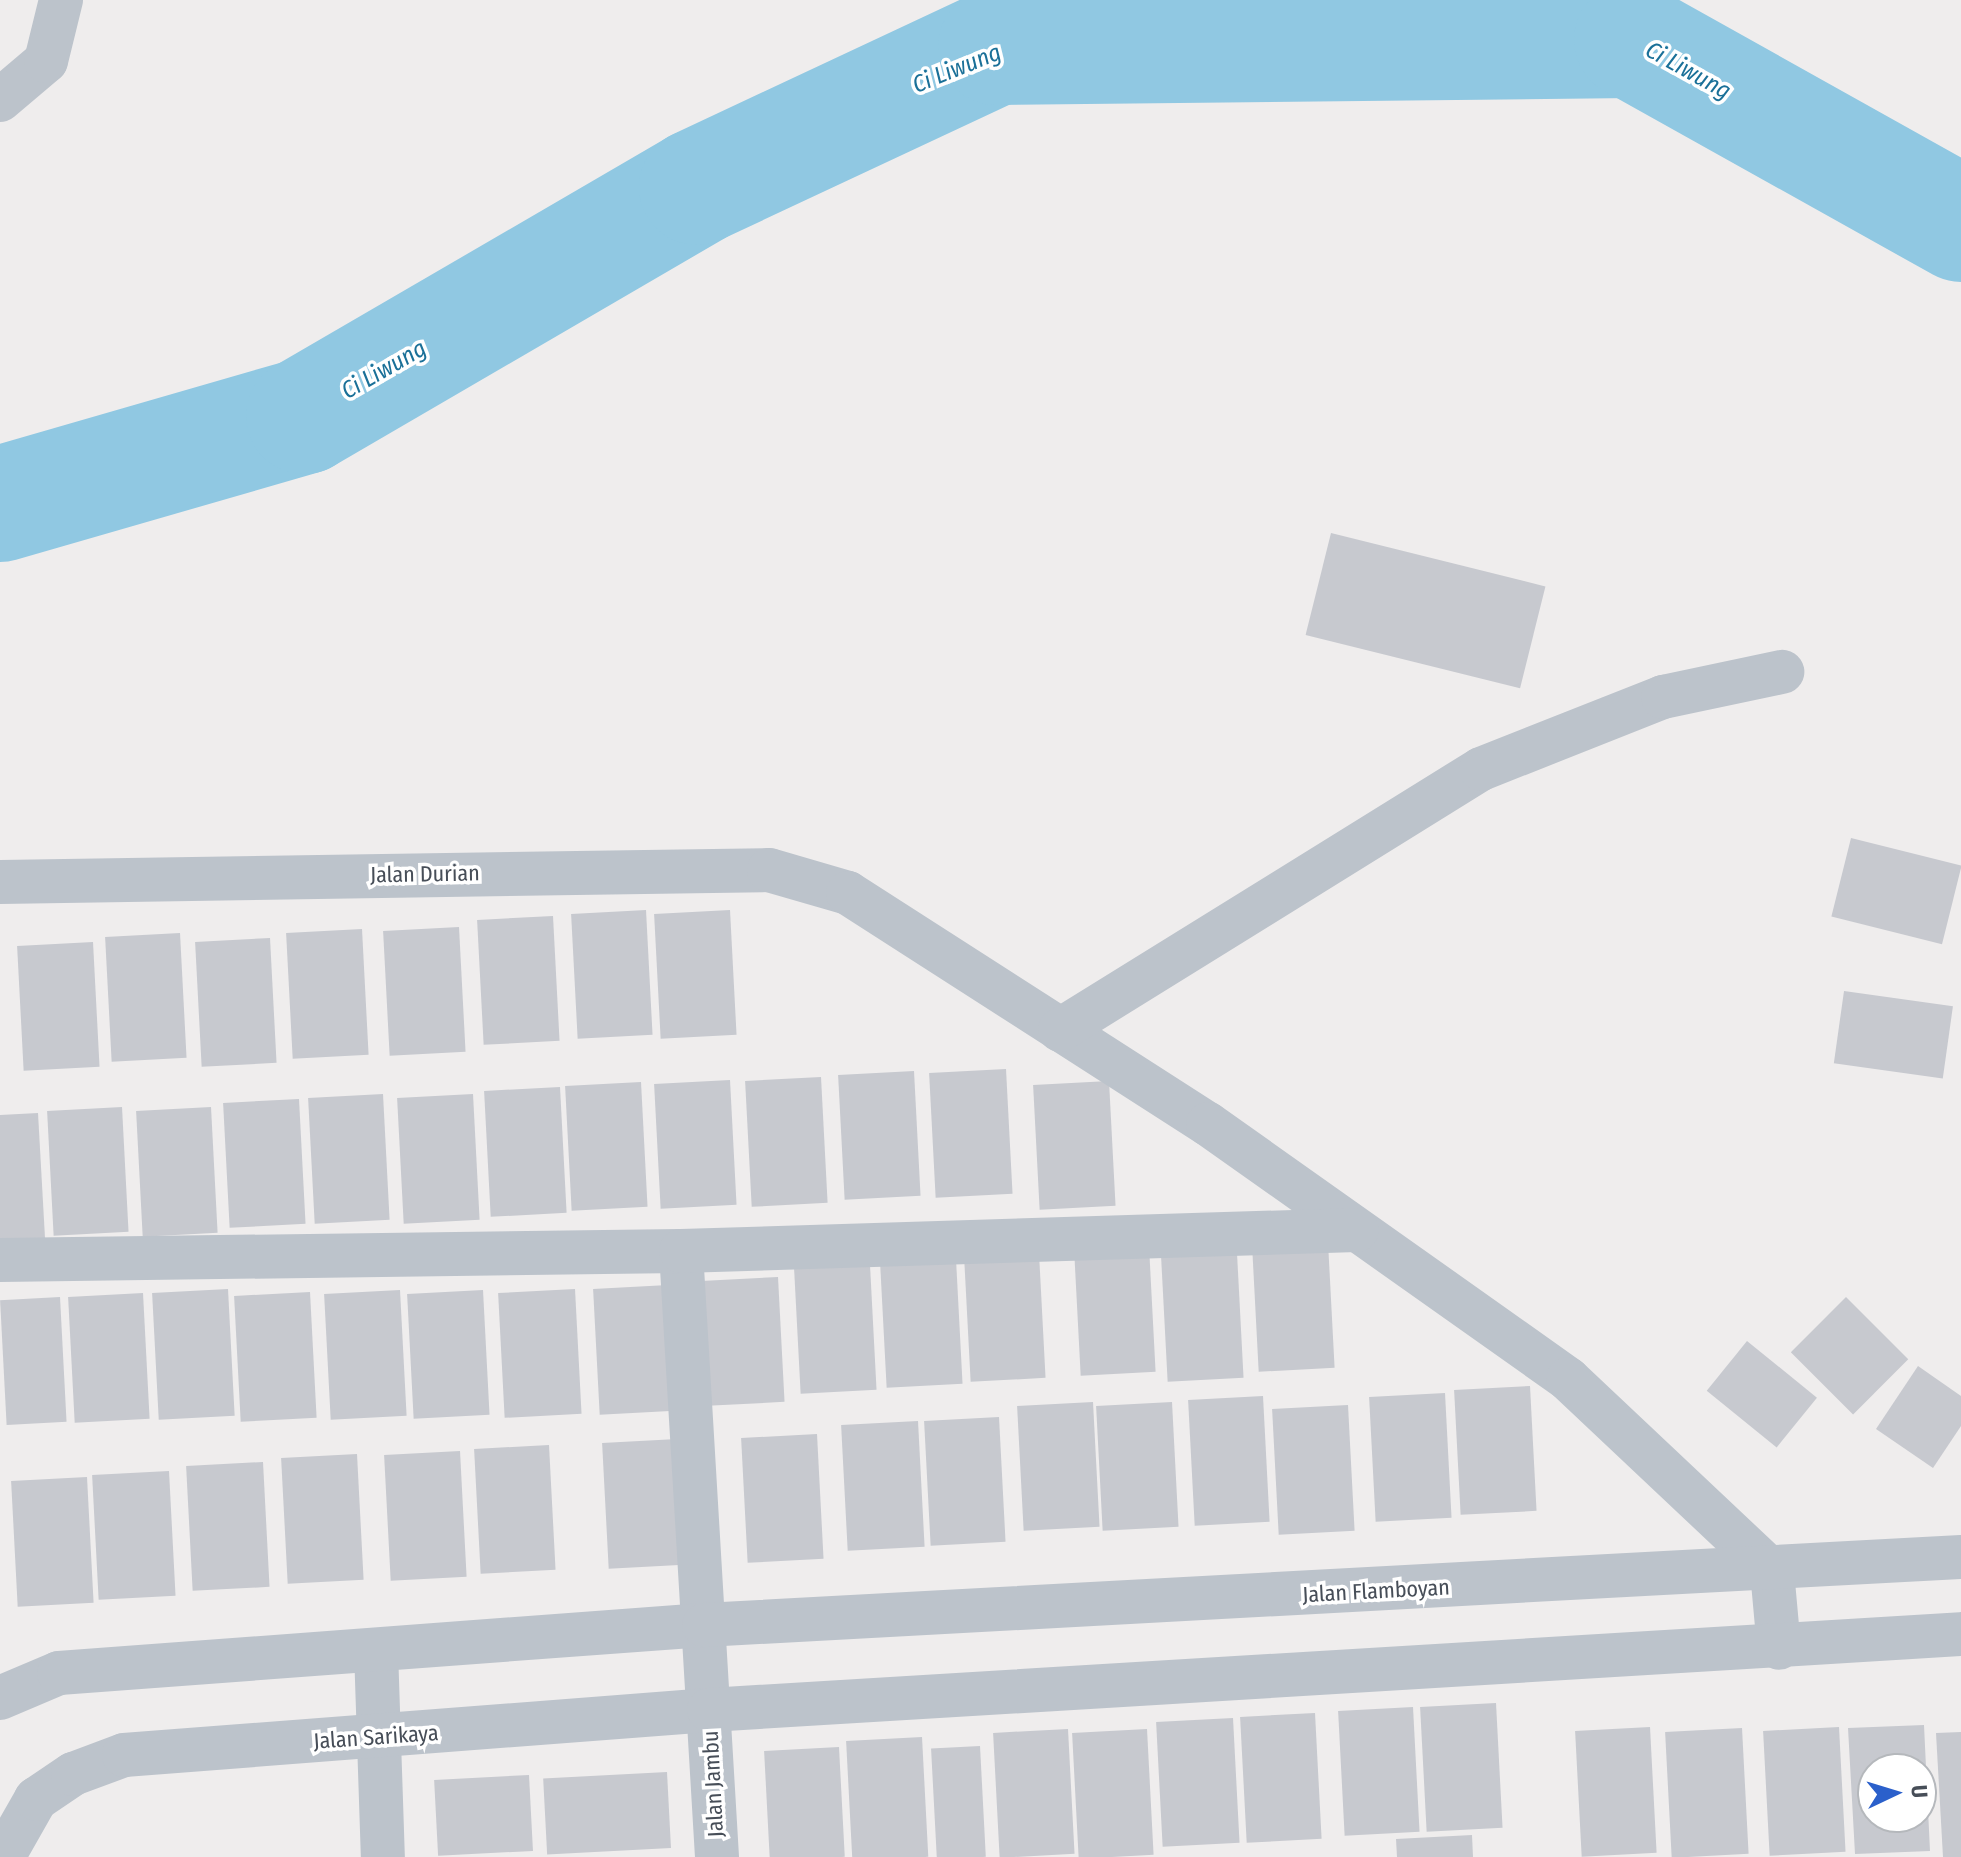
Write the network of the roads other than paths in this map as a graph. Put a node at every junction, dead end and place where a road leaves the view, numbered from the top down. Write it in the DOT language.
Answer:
graph roads {
  1 [pos="61,0"];
  2 [pos="0,100"];
  3 [pos="1782,672"];
  4 [pos="0,882"];
  5 [pos="1060,1030"];
  6 [pos="1357,1230"];
  7 [pos="681,1251"];
  8 [pos="0,1260"];
  9 [pos="1961,1557"];
  10 [pos="1772,1571"];
  11 [pos="704,1625"];
  12 [pos="1961,1634"];
  13 [pos="1779,1648"];
  14 [pos="376,1650"];
  15 [pos="0,1698"];
  16 [pos="709,1710"];
  17 [pos="381,1737"];
  18 [pos="3,1857"];
  19 [pos="383,1857"];
  20 [pos="717,1857"];
  1 -- 2 [label="street"];
  3 -- 5 [label="street"];
  4 -- 5 [label="street, Jalan Durian"];
  5 -- 6 [label="street, Jalan Durian"];
  6 -- 7 [label="street"];
  6 -- 10 [label="street, Jalan Durian"];
  7 -- 8 [label="street"];
  7 -- 11 [label="street, Jalan Jambu"];
  9 -- 10 [label="street, Jalan Flamboyan"];
  10 -- 11 [label="street, Jalan Flamboyan"];
  10 -- 13 [label="street"];
  11 -- 14 [label="street"];
  11 -- 16 [label="street, Jalan Jambu"];
  12 -- 13 [label="street, Jalan Sarikaya"];
  13 -- 16 [label="street, Jalan Sarikaya"];
  14 -- 15 [label="street"];
  14 -- 17 [label="street"];
  16 -- 17 [label="street, Jalan Sarikaya"];
  16 -- 20 [label="street, Jalan Jambu"];
  17 -- 18 [label="street, Jalan Sarikaya"];
  17 -- 19 [label="street"];
}
